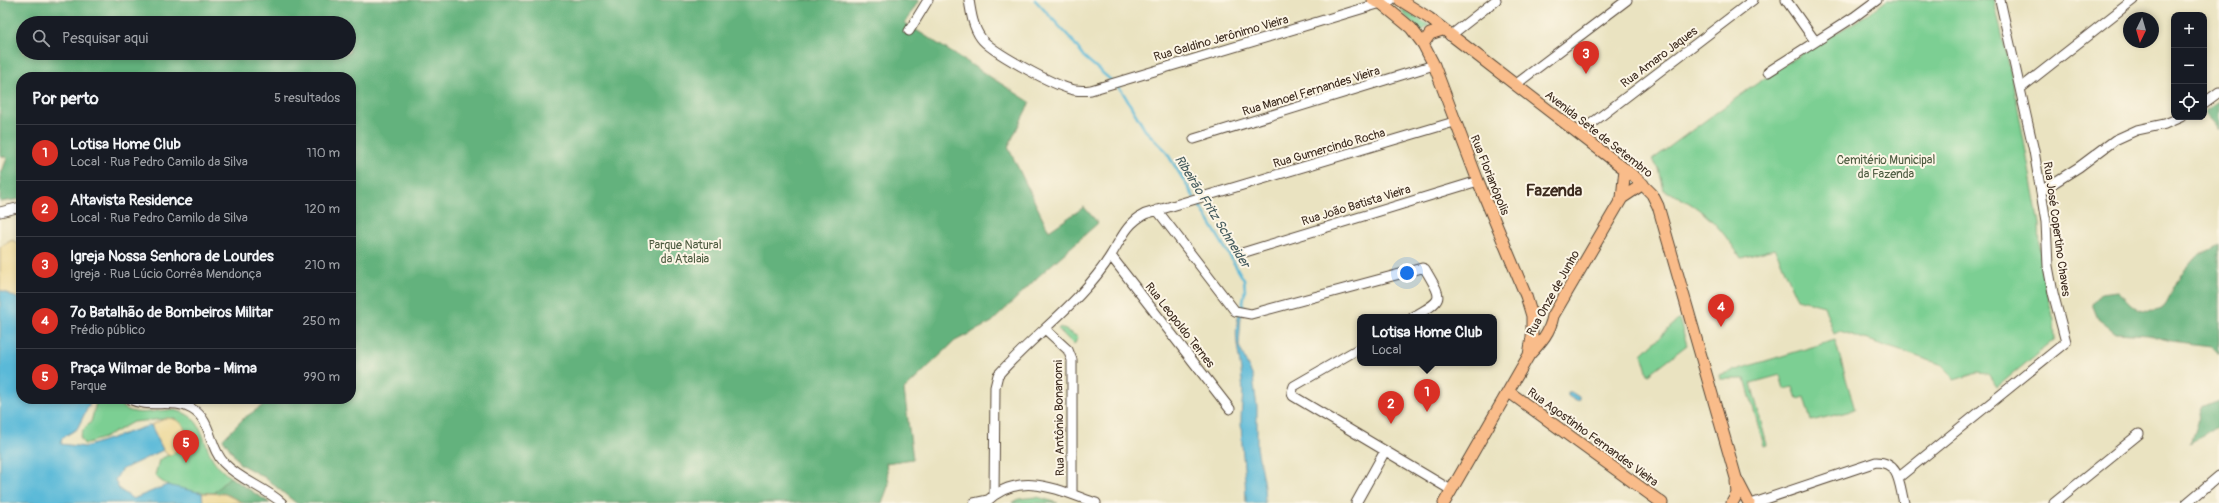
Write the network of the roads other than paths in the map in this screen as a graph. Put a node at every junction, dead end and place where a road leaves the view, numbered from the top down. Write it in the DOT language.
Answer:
graph roads {
  1 [pos="928,0"];
  2 [pos="969,0"];
  3 [pos="1400,0"];
  4 [pos="1496,0"];
  5 [pos="1627,0"];
  6 [pos="1753,0"];
  7 [pos="1786,0"];
  8 [pos="1877,0"];
  9 [pos="2133,0"];
  10 [pos="1382,1"];
  11 [pos="2001,1"];
  12 [pos="909,31"];
  13 [pos="1446,33"];
  14 [pos="1815,41"];
  15 [pos="1423,44"];
  16 [pos="1434,65"];
  17 [pos="1768,72"];
  18 [pos="1515,85"];
  19 [pos="2020,88"];
  20 [pos="2219,92"];
  21 [pos="2207,101"];
  22 [pos="2174,120"];
  23 [pos="1454,122"];
  24 [pos="1579,133"];
  25 [pos="1194,139"];
  26 [pos="1625,169"];
  27 [pos="1478,181"];
  28 [pos="1643,184"];
  29 [pos="2041,191"];
  30 [pos="1622,198"];
  31 [pos="16,208"];
  32 [pos="1157,210"];
  33 [pos="0,212"];
  34 [pos="1242,253"];
  35 [pos="1111,256"];
  36 [pos="1418,314"];
  37 [pos="1532,316"];
  38 [pos="1553,316"];
  39 [pos="1045,329"];
  40 [pos="1357,350"];
  41 [pos="1529,355"];
  42 [pos="1509,392"];
  43 [pos="142,404"];
  44 [pos="177,404"];
  45 [pos="177,404"];
  46 [pos="1230,409"];
  47 [pos="2139,434"];
  48 [pos="1385,451"];
  49 [pos="2219,476"];
  50 [pos="1736,478"];
  51 [pos="1898,478"];
  52 [pos="1452,490"];
  53 [pos="1072,494"];
  54 [pos="989,500"];
  55 [pos="282,503"];
  56 [pos="974,503"];
  57 [pos="1096,503"];
  58 [pos="1356,503"];
  59 [pos="1444,503"];
  60 [pos="1662,503"];
  61 [pos="1732,503"];
  62 [pos="1749,503"];
  63 [pos="1754,503"];
  64 [pos="1904,503"];
  65 [pos="2054,503"];
  66 [pos="2187,503"];
  1 -- 12 [label="street"];
  2 -- 10 [label="street, Rua Galdino Jerônimo Vieira"];
  3 -- 13 [label="main road, Avenida Sete de Setembro"];
  4 -- 13 [label="street"];
  5 -- 18 [label="street"];
  6 -- 24 [label="street, Rua Amaro Jaques"];
  7 -- 14 [label="street"];
  8 -- 14 [label="street"];
  9 -- 19 [label="street"];
  10 -- 15 [label="main road, Rua Florianópolis"];
  11 -- 19 [label="street, Rua José Copertino Chaves"];
  13 -- 15 [label="main road"];
  13 -- 18 [label="main road, Avenida Sete de Setembro"];
  14 -- 17 [label="street"];
  15 -- 16 [label="main road, Rua Florianópolis"];
  16 -- 23 [label="main road, Rua Florianópolis"];
  16 -- 25 [label="street, Rua Manoel Fernandes Vieira"];
  18 -- 24 [label="main road, Avenida Sete de Setembro"];
  19 -- 29 [label="street, Rua José Copertino Chaves"];
  20 -- 21 [label="street"];
  22 -- 29 [label="street"];
  23 -- 27 [label="main road, Rua Florianópolis"];
  23 -- 32 [label="street, Rua Gumercindo Rocha"];
  24 -- 26 [label="main road, Avenida Sete de Setembro"];
  26 -- 28 [label="main road, Avenida Sete de Setembro"];
  26 -- 30 [label="main road, Rua Onze de Junho"];
  27 -- 34 [label="street, Rua João Batista Vieira"];
  27 -- 37 [label="main road, Rua Florianópolis"];
  28 -- 30 [label="main road, Rua Onze de Junho"];
  28 -- 50 [label="main road, Avenida Sete de Setembro"];
  29 -- 51 [label="street, Rua José Copertino Chaves"];
  30 -- 38 [label="main road, Rua Onze de Junho"];
  31 -- 33 [label="street"];
  32 -- 35 [label="street, Rua Gumercindo Rocha"];
  32 -- 36 [label="street"];
  35 -- 39 [label="street, Rua Gumercindo Rocha"];
  35 -- 46 [label="street, Rua Leopoldo Ternes"];
  37 -- 38 [label="main road"];
  37 -- 41 [label="main road, Rua Florianópolis"];
  38 -- 41 [label="main road, Rua Onze de Junho"];
  39 -- 53 [label="street, Rua Antônio Bonanomi"];
  39 -- 54 [label="street, Rua Gumercindo Rocha"];
  40 -- 48 [label="street"];
  41 -- 42 [label="main road, Rua Onze de Junho"];
  42 -- 52 [label="main road, Rua Onze de Junho"];
  42 -- 60 [label="main road, Rua Agostinho Fernandes Vieira"];
  43 -- 44 [label="street"];
  45 -- 55 [label="street"];
  47 -- 65 [label="street"];
  48 -- 52 [label="street"];
  48 -- 58 [label="street"];
  49 -- 66 [label="street"];
  50 -- 61 [label="main road"];
  50 -- 62 [label="main road, Avenida Sete de Setembro"];
  51 -- 63 [label="street"];
  51 -- 64 [label="street"];
  52 -- 59 [label="main road, Rua Onze de Junho"];
  53 -- 54 [label="street"];
  53 -- 57 [label="street"];
  54 -- 56 [label="street"];
}
